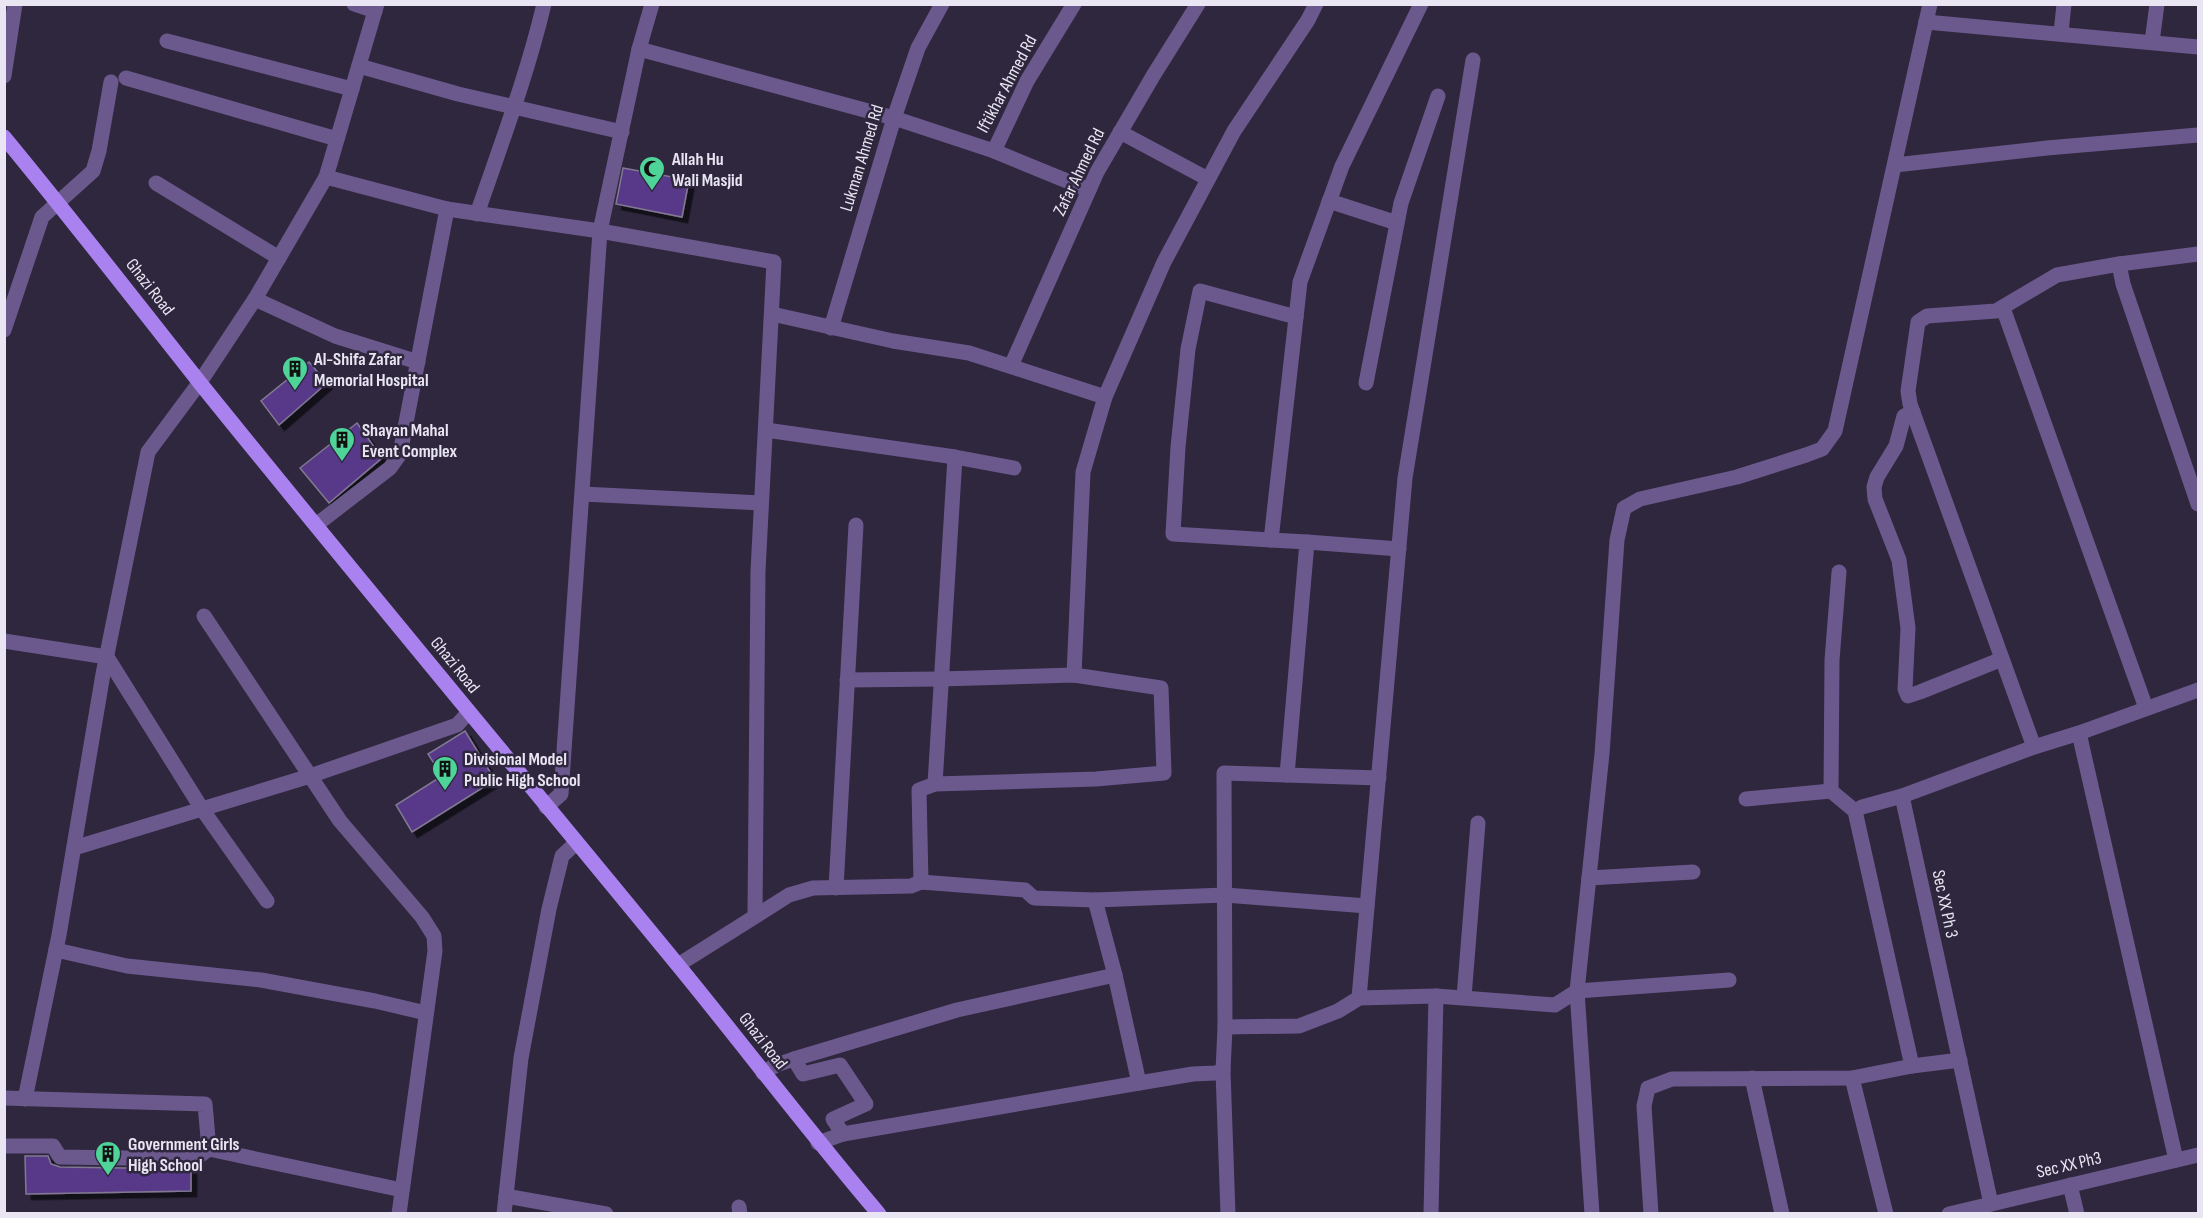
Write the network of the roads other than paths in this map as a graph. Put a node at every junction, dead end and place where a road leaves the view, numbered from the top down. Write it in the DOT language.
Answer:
graph roads {
  1 [pos="15,4"];
  2 [pos="354,4"];
  3 [pos="652,4"];
  4 [pos="942,4"];
  5 [pos="1074,4"];
  6 [pos="1198,4"];
  7 [pos="1316,4"];
  8 [pos="1421,4"];
  9 [pos="1930,4"];
  10 [pos="2064,4"];
  11 [pos="2157,4"];
  12 [pos="540,6"];
  13 [pos="376,8"];
  14 [pos="1926,22"];
  15 [pos="2061,33"];
  16 [pos="167,41"];
  17 [pos="2152,42"];
  18 [pos="2199,47"];
  19 [pos="639,49"];
  20 [pos="1473,60"];
  21 [pos="359,66"];
  22 [pos="4,76"];
  23 [pos="352,89"];
  24 [pos="1438,96"];
  25 [pos="514,107"];
  26 [pos="894,118"];
  27 [pos="622,132"];
  28 [pos="1120,132"];
  29 [pos="2199,135"];
  30 [pos="4,137"];
  31 [pos="337,139"];
  32 [pos="994,151"];
  33 [pos="1894,165"];
  34 [pos="326,177"];
  35 [pos="1208,179"];
  36 [pos="156,183"];
  37 [pos="1089,190"];
  38 [pos="1329,201"];
  39 [pos="58,202"];
  40 [pos="447,209"];
  41 [pos="477,213"];
  42 [pos="1397,223"];
  43 [pos="600,231"];
  44 [pos="2199,254"];
  45 [pos="279,258"];
  46 [pos="2119,264"];
  47 [pos="255,299"];
  48 [pos="2002,308"];
  49 [pos="772,314"];
  50 [pos="1296,317"];
  51 [pos="831,328"];
  52 [pos="4,330"];
  53 [pos="418,362"];
  54 [pos="1011,366"];
  55 [pos="200,382"];
  56 [pos="1366,383"];
  57 [pos="1105,397"];
  58 [pos="1913,412"];
  59 [pos="766,430"];
  60 [pos="955,457"];
  61 [pos="1014,468"];
  62 [pos="583,494"];
  63 [pos="761,503"];
  64 [pos="2199,504"];
  65 [pos="316,525"];
  66 [pos="855,525"];
  67 [pos="1271,540"];
  68 [pos="1307,542"];
  69 [pos="1399,549"];
  70 [pos="1839,572"];
  71 [pos="204,616"];
  72 [pos="4,641"];
  73 [pos="107,657"];
  74 [pos="2002,659"];
  75 [pos="1074,675"];
  76 [pos="940,679"];
  77 [pos="847,680"];
  78 [pos="2199,690"];
  79 [pos="2146,708"];
  80 [pos="468,713"];
  81 [pos="2079,733"];
  82 [pos="2034,747"];
  83 [pos="1287,775"];
  84 [pos="310,776"];
  85 [pos="1379,778"];
  86 [pos="935,784"];
  87 [pos="1831,791"];
  88 [pos="1902,796"];
  89 [pos="1746,799"];
  90 [pos="546,807"];
  91 [pos="202,809"];
  92 [pos="1855,811"];
  93 [pos="1478,823"];
  94 [pos="576,843"];
  95 [pos="74,848"];
  96 [pos="1694,872"];
  97 [pos="1589,878"];
  98 [pos="921,882"];
  99 [pos="836,888"];
  100 [pos="1225,895"];
  101 [pos="1095,900"];
  102 [pos="267,901"];
  103 [pos="1367,906"];
  104 [pos="755,915"];
  105 [pos="56,950"];
  106 [pos="678,965"];
  107 [pos="1115,975"];
  108 [pos="1729,980"];
  109 [pos="1577,991"];
  110 [pos="1436,996"];
  111 [pos="1464,997"];
  112 [pos="1359,998"];
  113 [pos="426,1013"];
  114 [pos="1225,1027"];
  115 [pos="794,1059"];
  116 [pos="1960,1060"];
  117 [pos="1912,1065"];
  118 [pos="1223,1071"];
  119 [pos="763,1073"];
  120 [pos="1752,1078"];
  121 [pos="1852,1078"];
  122 [pos="1139,1083"];
  123 [pos="4,1098"];
  124 [pos="25,1099"];
  125 [pos="843,1134"];
  126 [pos="818,1143"];
  127 [pos="4,1146"];
  128 [pos="209,1149"];
  129 [pos="2199,1155"];
  130 [pos="2176,1160"];
  131 [pos="2070,1185"];
  132 [pos="402,1190"];
  133 [pos="506,1196"];
  134 [pos="1991,1203"];
  135 [pos="399,1214"];
  136 [pos="504,1214"];
  137 [pos="606,1214"];
  138 [pos="879,1214"];
  139 [pos="1228,1214"];
  140 [pos="1431,1214"];
  141 [pos="1592,1214"];
  142 [pos="1651,1214"];
  143 [pos="1782,1214"];
  144 [pos="1886,1214"];
  145 [pos="1949,1214"];
  146 [pos="2077,1214"];
  1 -- 22 [label="street"];
  2 -- 13 [label="street"];
  3 -- 19 [label="street"];
  4 -- 26 [label="street, Lukman Ahmed Rd"];
  5 -- 32 [label="street, Iftikhar Ahmed Rd"];
  6 -- 28 [label="street, Zafar Ahmed Rd"];
  7 -- 35 [label="street"];
  8 -- 38 [label="street"];
  9 -- 14 [label="street"];
  10 -- 15 [label="street"];
  11 -- 17 [label="street"];
  12 -- 25 [label="street"];
  13 -- 21 [label="street"];
  14 -- 15 [label="street"];
  14 -- 33 [label="street"];
  15 -- 17 [label="street"];
  16 -- 23 [label="street"];
  17 -- 18 [label="street"];
  19 -- 26 [label="street"];
  19 -- 27 [label="street"];
  20 -- 69 [label="street"];
  21 -- 23 [label="street"];
  21 -- 25 [label="street"];
  23 -- 31 [label="street"];
  24 -- 42 [label="street"];
  25 -- 27 [label="street"];
  25 -- 41 [label="street"];
  26 -- 32 [label="street"];
  26 -- 51 [label="street, Lukman Ahmed Rd"];
  27 -- 43 [label="street"];
  28 -- 35 [label="street"];
  28 -- 37 [label="street, Zafar Ahmed Rd"];
  29 -- 33 [label="street"];
  30 -- 39 [label="main road, Ghazi Road"];
  31 -- 34 [label="street"];
  31 -- 39 [label="street"];
  32 -- 37 [label="street"];
  33 -- 97 [label="street"];
  34 -- 40 [label="street"];
  34 -- 45 [label="street"];
  35 -- 57 [label="street"];
  36 -- 45 [label="street"];
  37 -- 54 [label="street, Zafar Ahmed Rd"];
  38 -- 42 [label="street"];
  38 -- 50 [label="street"];
  39 -- 52 [label="street"];
  39 -- 55 [label="main road, Ghazi Road"];
  40 -- 41 [label="street"];
  40 -- 53 [label="street"];
  41 -- 43 [label="street"];
  42 -- 56 [label="street"];
  43 -- 49 [label="street"];
  43 -- 62 [label="street"];
  44 -- 46 [label="street"];
  45 -- 47 [label="street"];
  46 -- 48 [label="street"];
  46 -- 64 [label="street"];
  47 -- 53 [label="street"];
  47 -- 55 [label="street"];
  48 -- 58 [label="street"];
  48 -- 79 [label="street"];
  49 -- 51 [label="street"];
  49 -- 59 [label="street"];
  50 -- 67 [label="street"];
  50 -- 67 [label="street"];
  51 -- 54 [label="street"];
  53 -- 65 [label="street"];
  54 -- 57 [label="street"];
  55 -- 65 [label="main road, Ghazi Road"];
  55 -- 73 [label="street"];
  57 -- 75 [label="street"];
  58 -- 74 [label="street"];
  58 -- 74 [label="street"];
  59 -- 60 [label="street"];
  59 -- 63 [label="street"];
  60 -- 61 [label="street"];
  60 -- 76 [label="street"];
  62 -- 63 [label="street"];
  62 -- 90 [label="street"];
  63 -- 104 [label="street"];
  65 -- 80 [label="main road, Ghazi Road"];
  66 -- 77 [label="street"];
  67 -- 68 [label="street"];
  68 -- 69 [label="street"];
  68 -- 83 [label="street"];
  69 -- 85 [label="street"];
  70 -- 87 [label="street"];
  71 -- 84 [label="street"];
  72 -- 73 [label="street"];
  73 -- 91 [label="street"];
  73 -- 95 [label="street"];
  74 -- 82 [label="street"];
  75 -- 76 [label="street"];
  75 -- 86 [label="street"];
  76 -- 77 [label="street"];
  76 -- 86 [label="street"];
  77 -- 99 [label="street"];
  78 -- 79 [label="street"];
  79 -- 81 [label="street"];
  80 -- 84 [label="street"];
  80 -- 90 [label="main road, Ghazi Road"];
  81 -- 82 [label="street"];
  81 -- 130 [label="street"];
  82 -- 88 [label="street"];
  83 -- 85 [label="street"];
  83 -- 100 [label="street"];
  84 -- 91 [label="street"];
  84 -- 113 [label="street"];
  85 -- 103 [label="street"];
  86 -- 98 [label="street"];
  87 -- 89 [label="street"];
  87 -- 92 [label="street"];
  88 -- 92 [label="street"];
  88 -- 116 [label="street, Sec XX Ph 3"];
  90 -- 94 [label="main road, Ghazi Road"];
  91 -- 95 [label="street"];
  91 -- 102 [label="street"];
  92 -- 117 [label="street"];
  93 -- 111 [label="street"];
  94 -- 106 [label="main road, Ghazi Road"];
  94 -- 133 [label="street"];
  95 -- 105 [label="street"];
  96 -- 97 [label="street"];
  97 -- 109 [label="street"];
  98 -- 99 [label="street"];
  98 -- 101 [label="street"];
  99 -- 104 [label="street"];
  100 -- 101 [label="street"];
  100 -- 103 [label="street"];
  100 -- 114 [label="street"];
  101 -- 107 [label="street"];
  103 -- 112 [label="street"];
  104 -- 106 [label="street"];
  105 -- 113 [label="street"];
  105 -- 124 [label="street"];
  106 -- 119 [label="main road, Ghazi Road"];
  107 -- 115 [label="street"];
  107 -- 122 [label="street"];
  108 -- 109 [label="street"];
  109 -- 111 [label="street"];
  109 -- 141 [label="street"];
  110 -- 111 [label="street"];
  110 -- 112 [label="street"];
  110 -- 140 [label="street"];
  112 -- 114 [label="street"];
  113 -- 132 [label="street"];
  114 -- 118 [label="street"];
  115 -- 119 [label="street"];
  115 -- 125 [label="street"];
  116 -- 117 [label="street"];
  116 -- 134 [label="street, Sec XX Ph 3"];
  117 -- 121 [label="street"];
  118 -- 122 [label="street"];
  118 -- 139 [label="street"];
  119 -- 126 [label="main road, Ghazi Road"];
  120 -- 121 [label="street"];
  120 -- 142 [label="street"];
  120 -- 143 [label="street"];
  121 -- 144 [label="street"];
  122 -- 125 [label="street"];
  123 -- 124 [label="street"];
  124 -- 128 [label="street"];
  125 -- 126 [label="street"];
  126 -- 138 [label="main road, Ghazi Road"];
  127 -- 128 [label="street"];
  128 -- 132 [label="street"];
  129 -- 130 [label="street, Sec XX Ph3"];
  130 -- 131 [label="street, Sec XX Ph3"];
  131 -- 134 [label="street, Sec XX Ph3"];
  131 -- 146 [label="street"];
  132 -- 135 [label="street"];
  133 -- 136 [label="street"];
  133 -- 137 [label="street"];
  134 -- 145 [label="street, Sec XX Ph3"];
}
